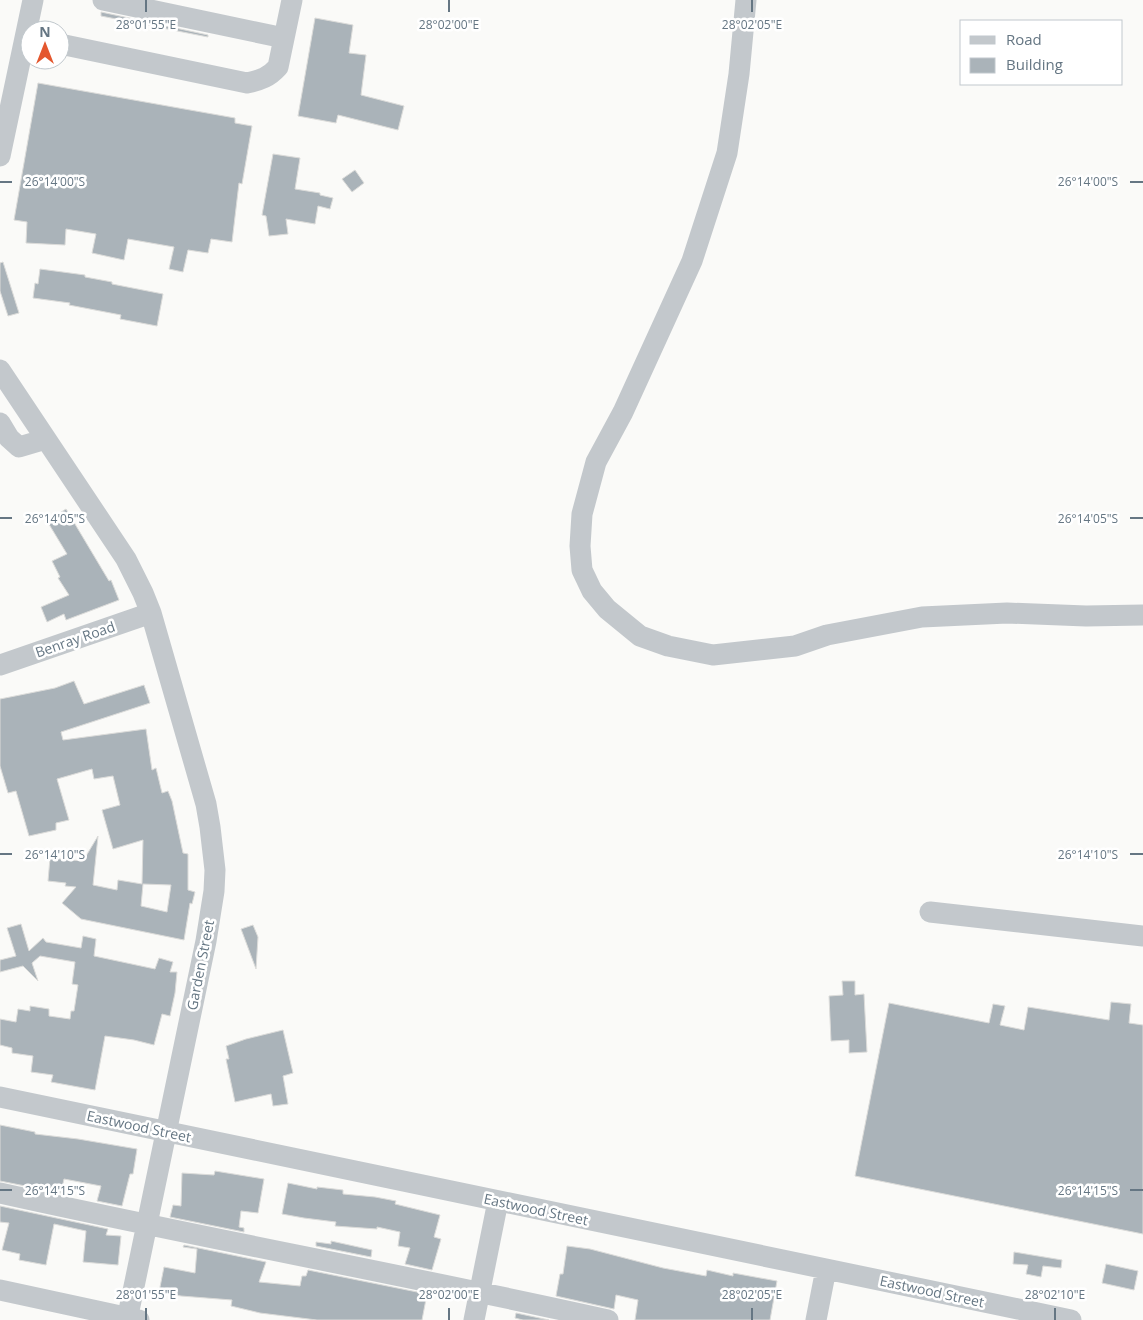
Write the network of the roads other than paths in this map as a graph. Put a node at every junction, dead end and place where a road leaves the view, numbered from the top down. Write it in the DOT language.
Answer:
graph roads {
  1 [pos="32,0"];
  2 [pos="103,0"];
  3 [pos="292,0"];
  4 [pos="746,0"];
  5 [pos="30,20"];
  6 [pos="284,38"];
  7 [pos="70,46"];
  8 [pos="20,70"];
  9 [pos="0,156"];
  10 [pos="0,370"];
  11 [pos="0,423"];
  12 [pos="46,438"];
  13 [pos="151,612"];
  14 [pos="1143,615"];
  15 [pos="0,665"];
  16 [pos="930,912"];
  17 [pos="1143,936"];
  18 [pos="0,1097"];
  19 [pos="165,1131"];
  20 [pos="0,1193"];
  21 [pos="498,1201"];
  22 [pos="147,1225"];
  23 [pos="826,1269"];
  24 [pos="0,1290"];
  25 [pos="479,1291"];
  26 [pos="131,1319"];
  27 [pos="474,1320"];
  28 [pos="608,1320"];
  29 [pos="816,1320"];
  30 [pos="1071,1320"];
  1 -- 5 [label="street"];
  2 -- 6 [label="street"];
  3 -- 6 [label="street"];
  4 -- 14 [label="street"];
  6 -- 7 [label="street"];
  8 -- 9 [label="street"];
  10 -- 12 [label="street, Garden Street"];
  11 -- 12 [label="street"];
  12 -- 13 [label="street, Garden Street"];
  13 -- 15 [label="street, Benray Road"];
  13 -- 19 [label="street, Garden Street"];
  16 -- 17 [label="street"];
  18 -- 19 [label="street, Eastwood Street"];
  19 -- 21 [label="street, Eastwood Street"];
  19 -- 22 [label="street, Garden Street"];
  20 -- 22 [label="street"];
  21 -- 23 [label="street, Eastwood Street"];
  21 -- 25 [label="street"];
  22 -- 25 [label="street"];
  22 -- 26 [label="street, Garden Street"];
  23 -- 29 [label="street"];
  23 -- 30 [label="street, Eastwood Street"];
  24 -- 26 [label="street"];
  25 -- 27 [label="street"];
  25 -- 28 [label="street"];
}
